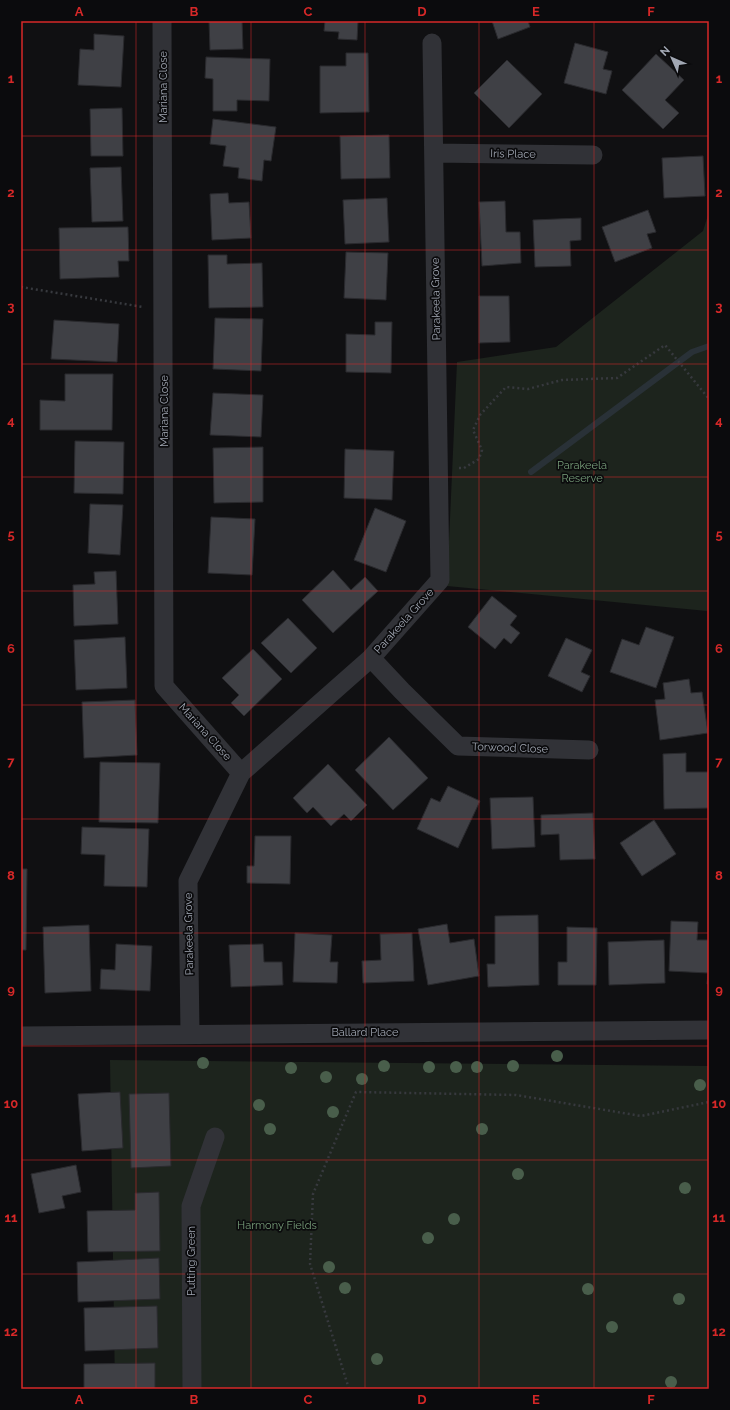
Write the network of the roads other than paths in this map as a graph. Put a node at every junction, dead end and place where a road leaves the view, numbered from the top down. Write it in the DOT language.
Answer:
graph roads {
  1 [pos="162,21"];
  2 [pos="432,43"];
  3 [pos="434,153"];
  4 [pos="593,155"];
  5 [pos="371,658"];
  6 [pos="589,750"];
  7 [pos="242,773"];
  8 [pos="709,1030"];
  9 [pos="190,1034"];
  10 [pos="21,1036"];
  11 [pos="215,1138"];
  12 [pos="192,1389"];
  1 -- 7 [label="street, Mariana Close"];
  2 -- 3 [label="street, Parakeela Grove"];
  3 -- 4 [label="street, Iris Place"];
  3 -- 5 [label="street, Parakeela Grove"];
  5 -- 6 [label="street, Torwood Close"];
  5 -- 7 [label="street, Parakeela Grove"];
  7 -- 9 [label="street, Parakeela Grove"];
  8 -- 9 [label="street, Ballard Place"];
  9 -- 10 [label="street, Ballard Place"];
  11 -- 12 [label="street, Putting Green"];
}
